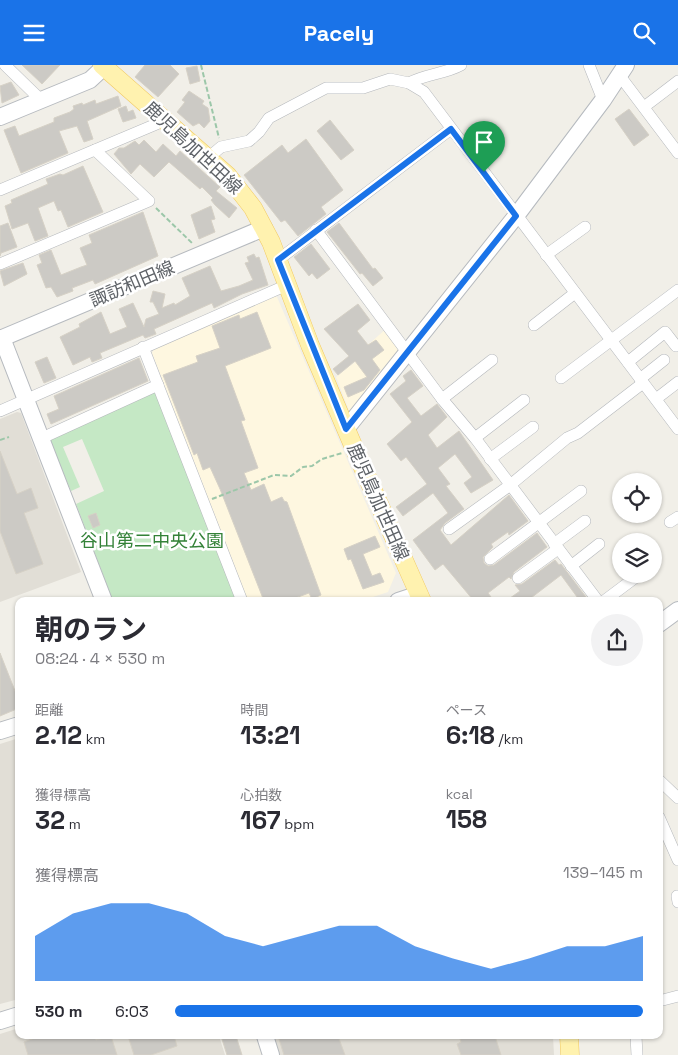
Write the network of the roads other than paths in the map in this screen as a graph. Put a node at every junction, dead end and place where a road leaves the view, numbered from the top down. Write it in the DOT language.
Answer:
graph roads {
  1 [pos="5,65"];
  2 [pos="461,65"];
  3 [pos="589,65"];
  4 [pos="103,66"];
  5 [pos="623,70"];
  6 [pos="678,81"];
  7 [pos="409,83"];
  8 [pos="41,100"];
  9 [pos="603,100"];
  10 [pos="644,107"];
  11 [pos="0,117"];
  12 [pos="166,120"];
  13 [pos="451,129"];
  14 [pos="95,150"];
  15 [pos="215,153"];
  16 [pos="678,153"];
  17 [pos="0,190"];
  18 [pos="516,216"];
  19 [pos="585,227"];
  20 [pos="264,228"];
  21 [pos="316,230"];
  22 [pos="546,255"];
  23 [pos="278,260"];
  24 [pos="0,264"];
  25 [pos="287,285"];
  26 [pos="678,290"];
  27 [pos="575,293"];
  28 [pos="534,325"];
  29 [pos="1,337"];
  30 [pos="610,338"];
  31 [pos="676,346"];
  32 [pos="143,347"];
  33 [pos="407,350"];
  34 [pos="492,360"];
  35 [pos="664,360"];
  36 [pos="628,362"];
  37 [pos="560,376"];
  38 [pos="642,381"];
  39 [pos="678,383"];
  40 [pos="158,385"];
  41 [pos="27,399"];
  42 [pos="442,399"];
  43 [pos="524,399"];
  44 [pos="656,399"];
  45 [pos="0,411"];
  46 [pos="533,427"];
  47 [pos="346,429"];
  48 [pos="678,429"];
  49 [pos="42,438"];
  50 [pos="475,438"];
  51 [pos="490,459"];
  52 [pos="509,486"];
  53 [pos="581,491"];
  54 [pos="585,521"];
  55 [pos="538,523"];
  56 [pos="449,529"];
  57 [pos="600,544"];
  58 [pos="556,546"];
  59 [pos="490,559"];
  60 [pos="571,566"];
  61 [pos="518,578"];
  62 [pos="628,583"];
  63 [pos="102,597"];
  64 [pos="240,597"];
  65 [pos="421,597"];
  66 [pos="595,597"];
  67 [pos="609,597"];
  68 [pos="678,610"];
  69 [pos="663,621"];
  70 [pos="15,726"];
  71 [pos="0,731"];
  72 [pos="663,785"];
  73 [pos="678,798"];
  74 [pos="663,826"];
  75 [pos="678,861"];
  76 [pos="678,996"];
  77 [pos="663,1000"];
  78 [pos="15,1016"];
  79 [pos="0,1021"];
  80 [pos="266,1039"];
  81 [pos="569,1039"];
  82 [pos="636,1039"];
  83 [pos="271,1055"];
  84 [pos="570,1055"];
  85 [pos="637,1055"];
  1 -- 8 [label="street"];
  2 -- 7 [label="street"];
  3 -- 9 [label="street"];
  4 -- 8 [label="street"];
  4 -- 12 [label="main road, 鹿児島加世田線"];
  5 -- 9 [label="street"];
  5 -- 10 [label="street"];
  6 -- 10 [label="street"];
  7 -- 13 [label="street"];
  7 -- 15 [label="street"];
  8 -- 11 [label="street"];
  9 -- 18 [label="street"];
  10 -- 16 [label="street"];
  12 -- 14 [label="street"];
  12 -- 15 [label="main road, 鹿児島加世田線"];
  13 -- 18 [label="street"];
  13 -- 21 [label="street"];
  14 -- 17 [label="street"];
  14 -- 24 [label="street"];
  15 -- 20 [label="main road, 鹿児島加世田線"];
  18 -- 22 [label="street"];
  18 -- 33 [label="street"];
  19 -- 22 [label="street"];
  20 -- 23 [label="main road, 鹿児島加世田線"];
  20 -- 29 [label="street, 諏訪和田線"];
  21 -- 23 [label="street"];
  21 -- 33 [label="street"];
  22 -- 27 [label="street"];
  23 -- 25 [label="main road, 鹿児島加世田線"];
  25 -- 32 [label="street"];
  25 -- 47 [label="main road, 鹿児島加世田線"];
  26 -- 30 [label="street"];
  27 -- 28 [label="street"];
  27 -- 30 [label="street"];
  29 -- 41 [label="street"];
  30 -- 36 [label="street"];
  30 -- 37 [label="street"];
  31 -- 36 [label="street"];
  32 -- 40 [label="street"];
  32 -- 41 [label="street"];
  33 -- 42 [label="street"];
  33 -- 47 [label="street"];
  34 -- 42 [label="street"];
  35 -- 38 [label="street"];
  36 -- 38 [label="street"];
  38 -- 44 [label="street"];
  38 -- 52 [label="street"];
  39 -- 44 [label="street"];
  40 -- 49 [label="street"];
  40 -- 64 [label="street"];
  41 -- 45 [label="street"];
  41 -- 49 [label="street"];
  42 -- 50 [label="street"];
  43 -- 50 [label="street"];
  44 -- 48 [label="street"];
  46 -- 51 [label="street"];
  47 -- 65 [label="main road, 鹿児島加世田線"];
  49 -- 63 [label="street"];
  50 -- 51 [label="street"];
  51 -- 52 [label="street"];
  52 -- 55 [label="street"];
  52 -- 56 [label="street"];
  53 -- 55 [label="street"];
  54 -- 58 [label="street"];
  55 -- 58 [label="street"];
  55 -- 59 [label="street"];
  57 -- 60 [label="street"];
  58 -- 60 [label="street"];
  58 -- 61 [label="street"];
  60 -- 66 [label="street"];
  62 -- 67 [label="street"];
  68 -- 69 [label="street"];
  70 -- 71 [label="street"];
  72 -- 73 [label="street"];
  74 -- 75 [label="street"];
  76 -- 77 [label="street"];
  78 -- 79 [label="street"];
  80 -- 83 [label="street"];
  81 -- 84 [label="main road"];
  82 -- 85 [label="street"];
}
